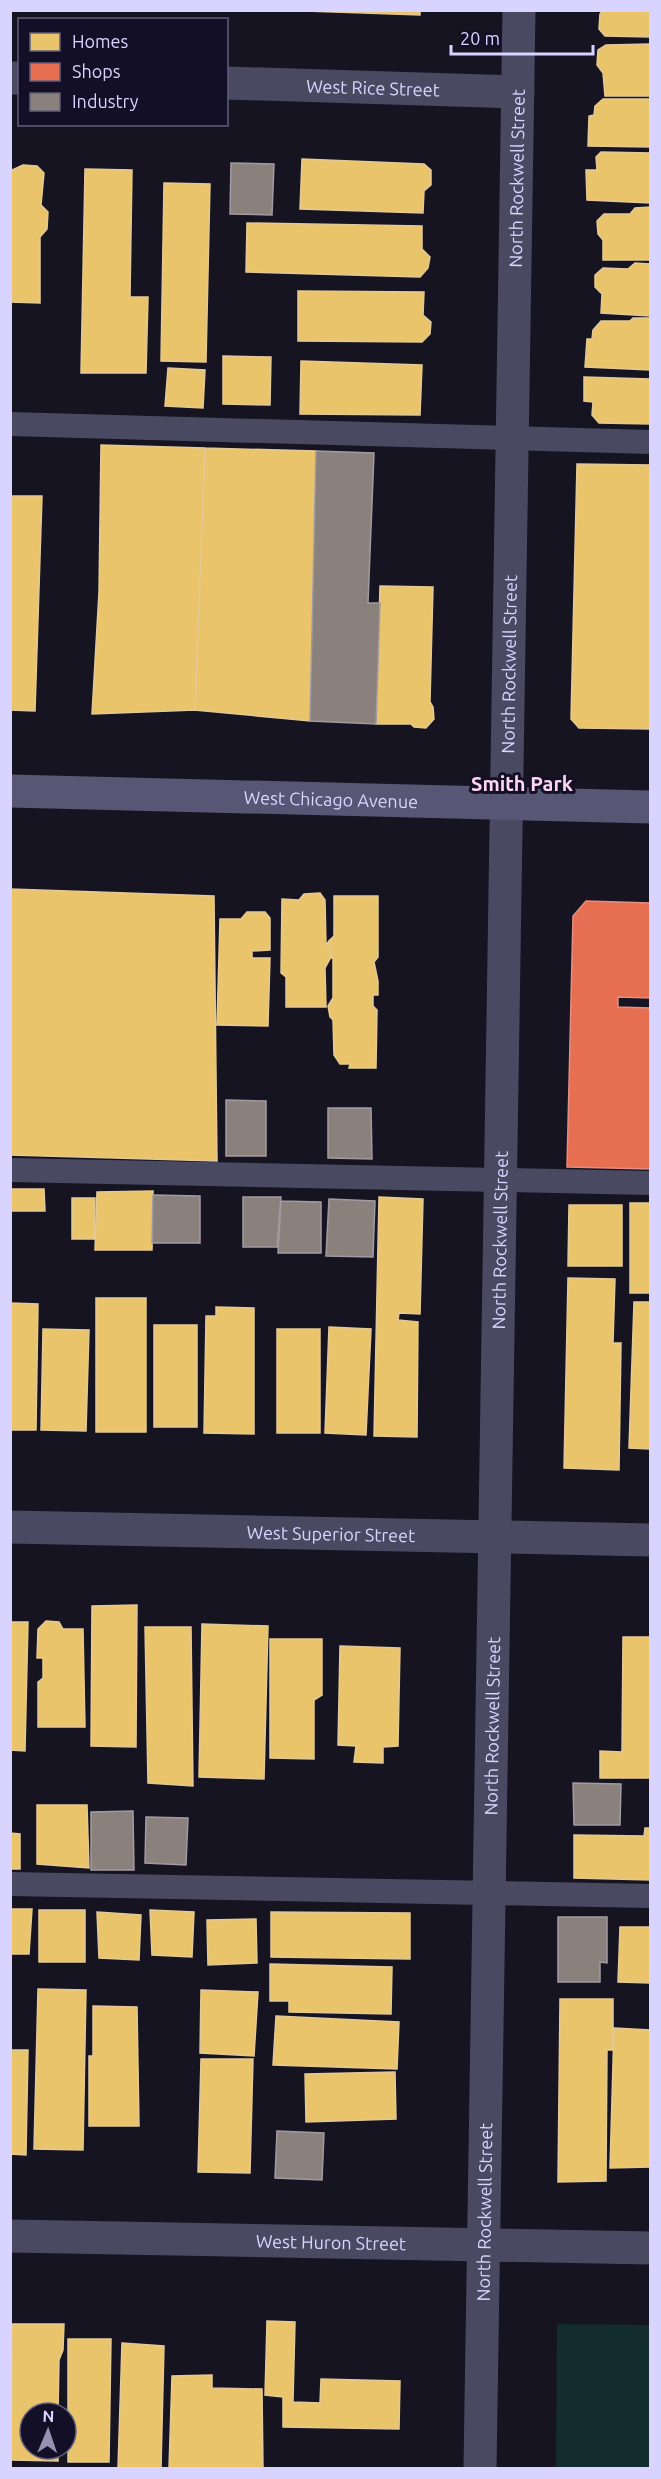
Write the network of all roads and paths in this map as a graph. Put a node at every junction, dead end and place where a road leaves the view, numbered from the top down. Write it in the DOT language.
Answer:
graph roads {
  1 [pos="519,10"];
  2 [pos="228,83"];
  3 [pos="518,92"];
  4 [pos="10,424"];
  5 [pos="513,438"];
  6 [pos="651,442"];
  7 [pos="10,791"];
  8 [pos="506,803"];
  9 [pos="651,807"];
  10 [pos="10,1170"];
  11 [pos="501,1179"];
  12 [pos="651,1183"];
  13 [pos="10,1527"];
  14 [pos="495,1537"];
  15 [pos="651,1540"];
  16 [pos="10,1884"];
  17 [pos="490,1893"];
  18 [pos="651,1896"];
  19 [pos="10,2236"];
  20 [pos="484,2246"];
  21 [pos="651,2248"];
  22 [pos="480,2469"];
  1 -- 3 [label="street, North Rockwell Street"];
  2 -- 3 [label="street, West Rice Street"];
  3 -- 5 [label="street, North Rockwell Street"];
  4 -- 5 [label="lane"];
  5 -- 6 [label="lane"];
  5 -- 8 [label="street, North Rockwell Street"];
  7 -- 8 [label="main road, West Chicago Avenue"];
  8 -- 9 [label="main road, West Chicago Avenue"];
  8 -- 11 [label="street, North Rockwell Street"];
  10 -- 11 [label="lane"];
  11 -- 12 [label="lane"];
  11 -- 14 [label="street, North Rockwell Street"];
  13 -- 14 [label="street, West Superior Street"];
  14 -- 15 [label="street, West Superior Street"];
  14 -- 17 [label="street, North Rockwell Street"];
  16 -- 17 [label="lane"];
  17 -- 18 [label="lane"];
  17 -- 20 [label="street, North Rockwell Street"];
  19 -- 20 [label="street, West Huron Street"];
  20 -- 21 [label="street, West Huron Street"];
  20 -- 22 [label="street, North Rockwell Street"];
}
